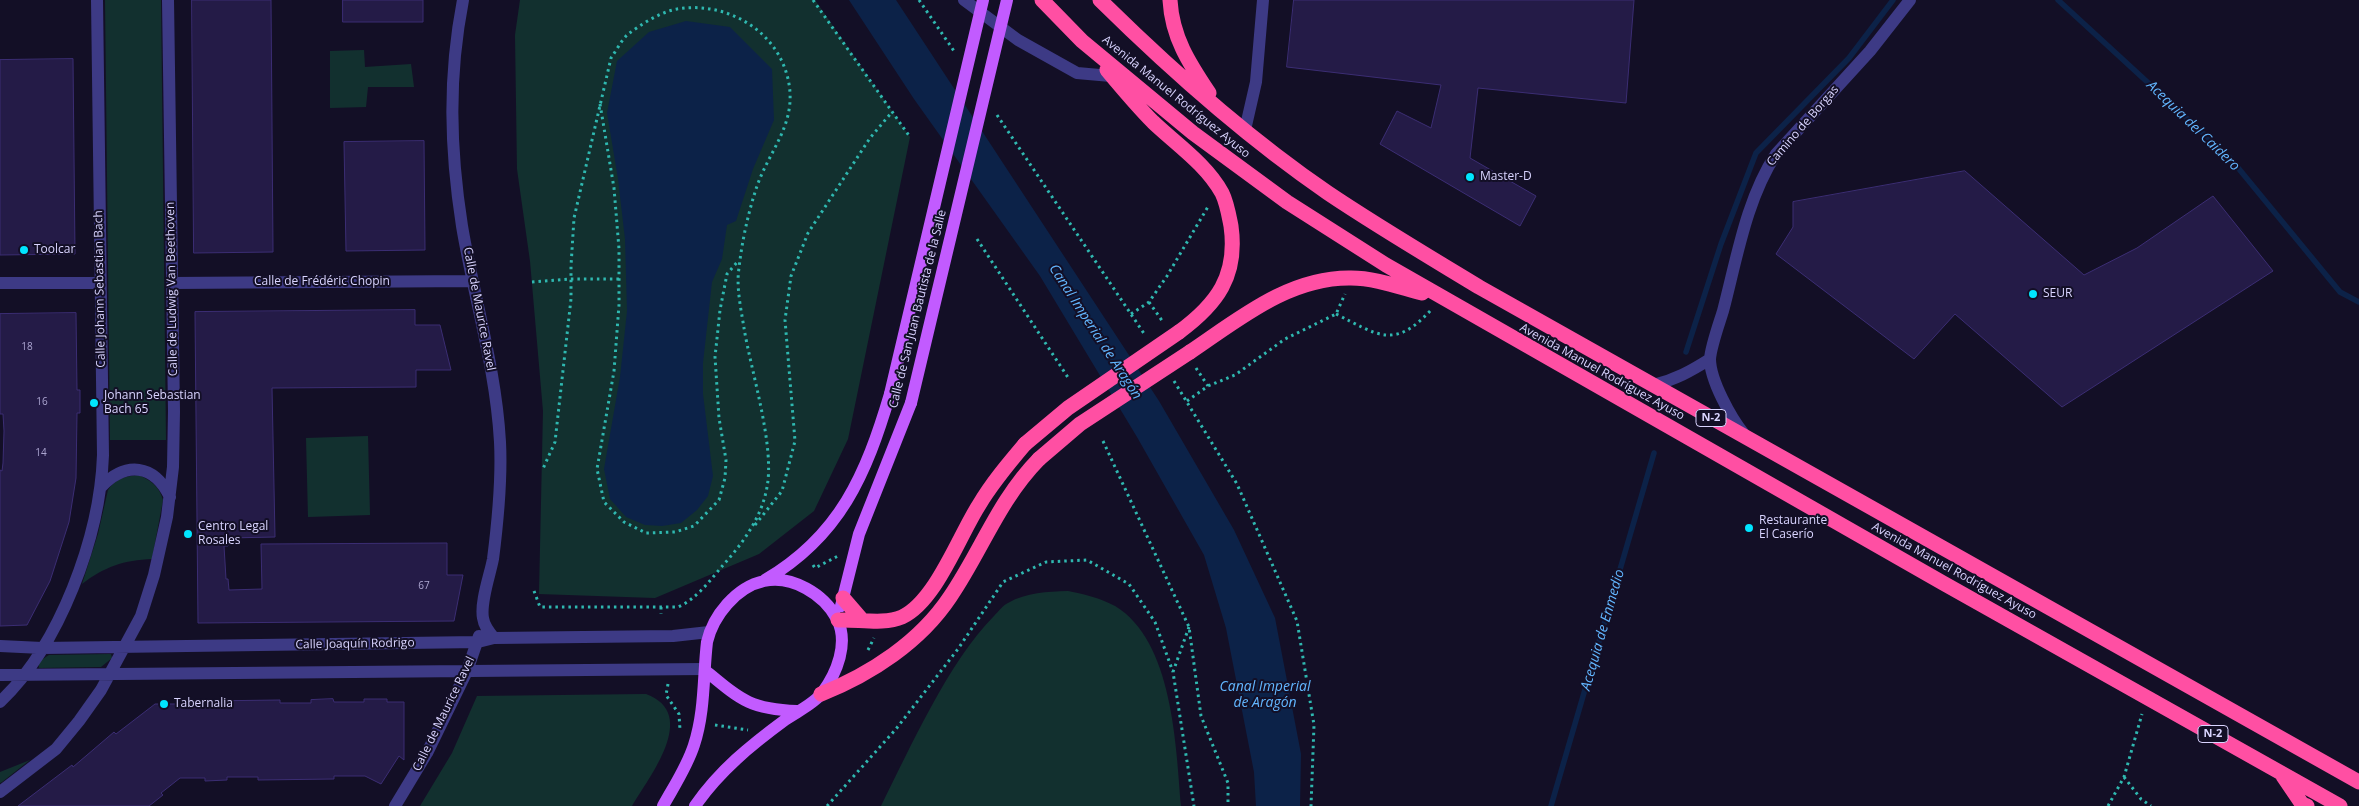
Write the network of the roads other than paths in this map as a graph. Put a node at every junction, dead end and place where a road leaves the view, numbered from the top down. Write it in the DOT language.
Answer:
graph roads {
  1 [pos="97,0"];
  2 [pos="168,0"];
  3 [pos="463,0"];
  4 [pos="964,0"];
  5 [pos="983,0"];
  6 [pos="1007,0"];
  7 [pos="1042,0"];
  8 [pos="1100,0"];
  9 [pos="1170,0"];
  10 [pos="1264,0"];
  11 [pos="1910,0"];
  12 [pos="1082,41"];
  13 [pos="1112,76"];
  14 [pos="1219,109"];
  15 [pos="1245,130"];
  16 [pos="473,281"];
  17 [pos="0,283"];
  18 [pos="100,283"];
  19 [pos="172,283"];
  20 [pos="1442,299"];
  21 [pos="1710,359"];
  22 [pos="1653,386"];
  23 [pos="1749,440"];
  24 [pos="101,487"];
  25 [pos="170,497"];
  26 [pos="765,580"];
  27 [pos="843,598"];
  28 [pos="483,618"];
  29 [pos="837,619"];
  30 [pos="862,620"];
  31 [pos="709,632"];
  32 [pos="494,638"];
  33 [pos="478,642"];
  34 [pos="0,646"];
  35 [pos="124,647"];
  36 [pos="42,648"];
  37 [pos="705,670"];
  38 [pos="467,671"];
  39 [pos="110,673"];
  40 [pos="24,674"];
  41 [pos="0,675"];
  42 [pos="821,694"];
  43 [pos="0,702"];
  44 [pos="797,711"];
  45 [pos="2279,772"];
  46 [pos="2359,782"];
  47 [pos="0,792"];
  48 [pos="395,806"];
  49 [pos="663,806"];
  50 [pos="695,806"];
  51 [pos="2306,806"];
  52 [pos="2340,806"];
  1 -- 18 [label="street, Calle Johann Sebastian Bach"];
  2 -- 19 [label="street, Calle de Ludwig Van Beethoven"];
  3 -- 16 [label="street, Calle de Maurice Ravel"];
  4 -- 13 [label="street"];
  5 -- 26 [label="main road, Calle de San Juan Bautista de la Salle, bridge"];
  6 -- 27 [label="main road, Calle de San Juan Bautista de la Salle, bridge"];
  7 -- 12 [label="highway, Avenida Manuel Rodríguez Ayuso / N-2"];
  8 -- 14 [label="highway, Avenida Manuel Rodríguez Ayuso / N-2"];
  9 -- 14 [label="highway"];
  10 -- 15 [label="street"];
  11 -- 21 [label="street, Camino de Borgas"];
  12 -- 13 [label="highway"];
  12 -- 20 [label="highway, Avenida Manuel Rodríguez Ayuso / N-2"];
  13 -- 30 [label="highway, bridge"];
  14 -- 15 [label="highway, Avenida Manuel Rodríguez Ayuso / N-2"];
  15 -- 22 [label="highway, Avenida Manuel Rodríguez Ayuso / N-2"];
  16 -- 19 [label="street, Calle de Frédéric Chopin"];
  16 -- 28 [label="street, Calle de Maurice Ravel"];
  17 -- 18 [label="street"];
  18 -- 24 [label="street, Calle Johann Sebastian Bach"];
  19 -- 25 [label="street, Calle de Ludwig Van Beethoven"];
  20 -- 42 [label="highway, bridge"];
  20 -- 45 [label="highway, Avenida Manuel Rodríguez Ayuso / N-2"];
  21 -- 22 [label="street"];
  21 -- 23 [label="street"];
  22 -- 23 [label="highway, Avenida Manuel Rodríguez Ayuso / N-2"];
  23 -- 46 [label="highway, Avenida Manuel Rodríguez Ayuso / N-2"];
  24 -- 25 [label="street"];
  24 -- 36 [label="street, Calle Johann Sebastian Bach"];
  25 -- 35 [label="street, Calle de Ludwig Van Beethoven"];
  26 -- 29 [label="main road"];
  26 -- 31 [label="main road"];
  27 -- 29 [label="main road, Calle de San Juan Bautista de la Salle"];
  27 -- 30 [label="highway"];
  28 -- 32 [label="street"];
  28 -- 33 [label="street, Calle de Maurice Ravel"];
  29 -- 30 [label="highway"];
  29 -- 42 [label="main road"];
  31 -- 32 [label="street, Calle Joaquín Rodrigo"];
  31 -- 37 [label="main road"];
  32 -- 33 [label="street, Calle Joaquín Rodrigo"];
  33 -- 35 [label="street, Calle Joaquín Rodrigo"];
  33 -- 38 [label="street, Calle de Maurice Ravel"];
  34 -- 36 [label="street, Calle Joaquín Rodrigo"];
  35 -- 36 [label="street, Calle Joaquín Rodrigo"];
  35 -- 39 [label="street, Calle de Ludwig Van Beethoven"];
  36 -- 40 [label="street, Calle Johann Sebastian Bach"];
  37 -- 38 [label="street"];
  37 -- 44 [label="main road"];
  37 -- 49 [label="main road"];
  38 -- 39 [label="street"];
  38 -- 48 [label="street, Calle de Maurice Ravel"];
  39 -- 40 [label="street"];
  39 -- 47 [label="street, Calle de Ludwig Van Beethoven"];
  40 -- 41 [label="street"];
  40 -- 43 [label="street, Calle Johann Sebastian Bach"];
  42 -- 44 [label="main road"];
  44 -- 50 [label="main road"];
  45 -- 51 [label="highway"];
  45 -- 52 [label="highway, Avenida Manuel Rodríguez Ayuso / N-2"];
}
